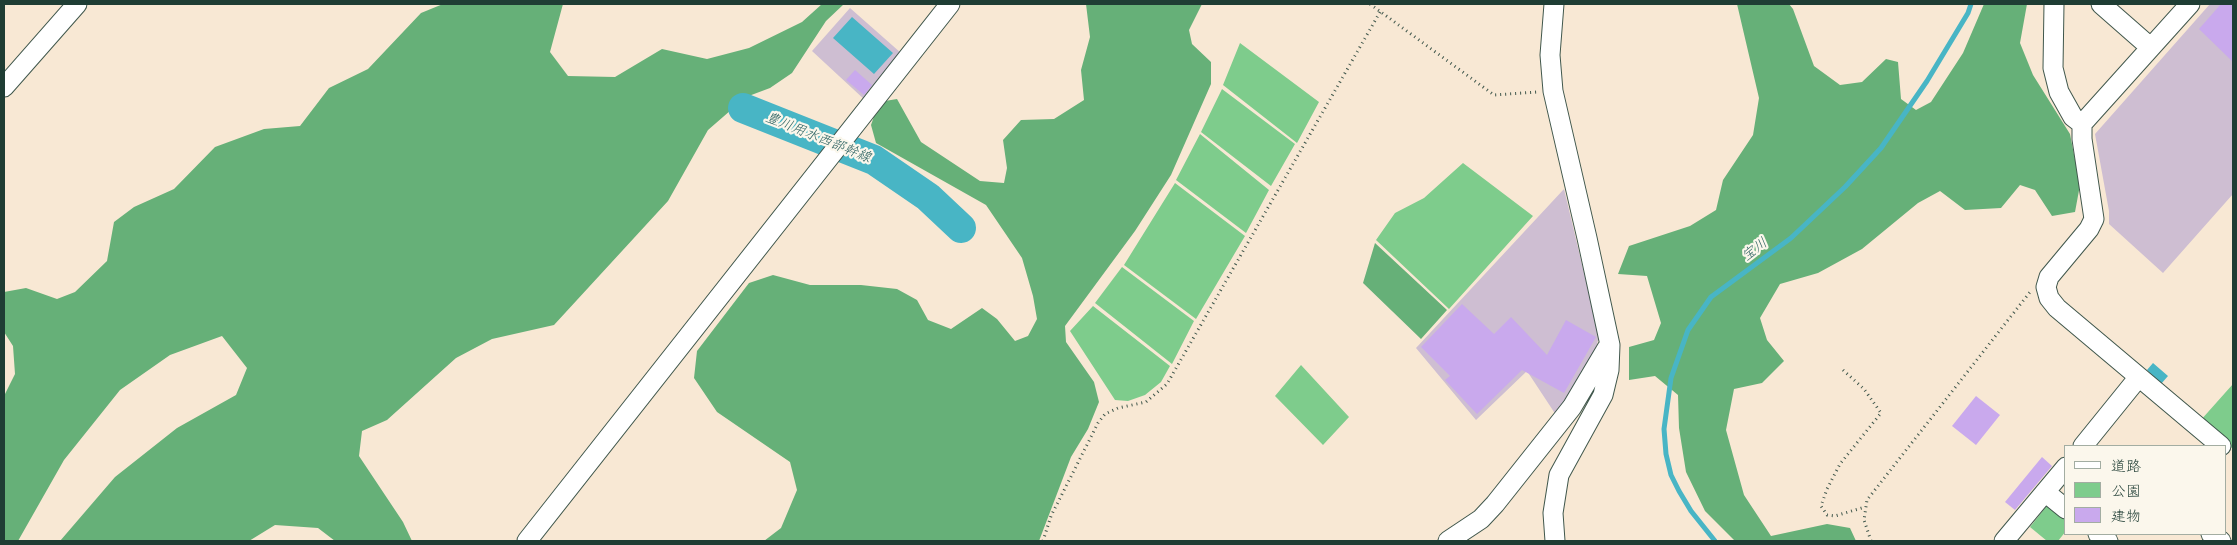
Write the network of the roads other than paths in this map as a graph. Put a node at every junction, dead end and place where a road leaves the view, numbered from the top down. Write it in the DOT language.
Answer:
graph roads {
  1 [pos="77,4"];
  2 [pos="950,4"];
  3 [pos="1554,4"];
  4 [pos="2054,4"];
  5 [pos="2101,4"];
  6 [pos="2190,4"];
  7 [pos="2150,47"];
  8 [pos="4,87"];
  9 [pos="2082,124"];
  10 [pos="1610,345"];
  11 [pos="2138,378"];
  12 [pos="2091,444"];
  13 [pos="2220,445"];
  14 [pos="2064,469"];
  15 [pos="2045,492"];
  16 [pos="2064,507"];
  17 [pos="527,541"];
  18 [pos="1448,541"];
  19 [pos="1555,541"];
  20 [pos="2004,541"];
  1 -- 8 [label="street"];
  2 -- 17 [label="street"];
  3 -- 10 [label="street"];
  4 -- 9 [label="street"];
  5 -- 7 [label="street"];
  6 -- 7 [label="street"];
  7 -- 9 [label="street"];
  9 -- 11 [label="street"];
  10 -- 18 [label="street"];
  10 -- 19 [label="street"];
  11 -- 12 [label="street"];
  11 -- 13 [label="street"];
  14 -- 15 [label="street"];
  15 -- 16 [label="street"];
  15 -- 20 [label="street"];
}
